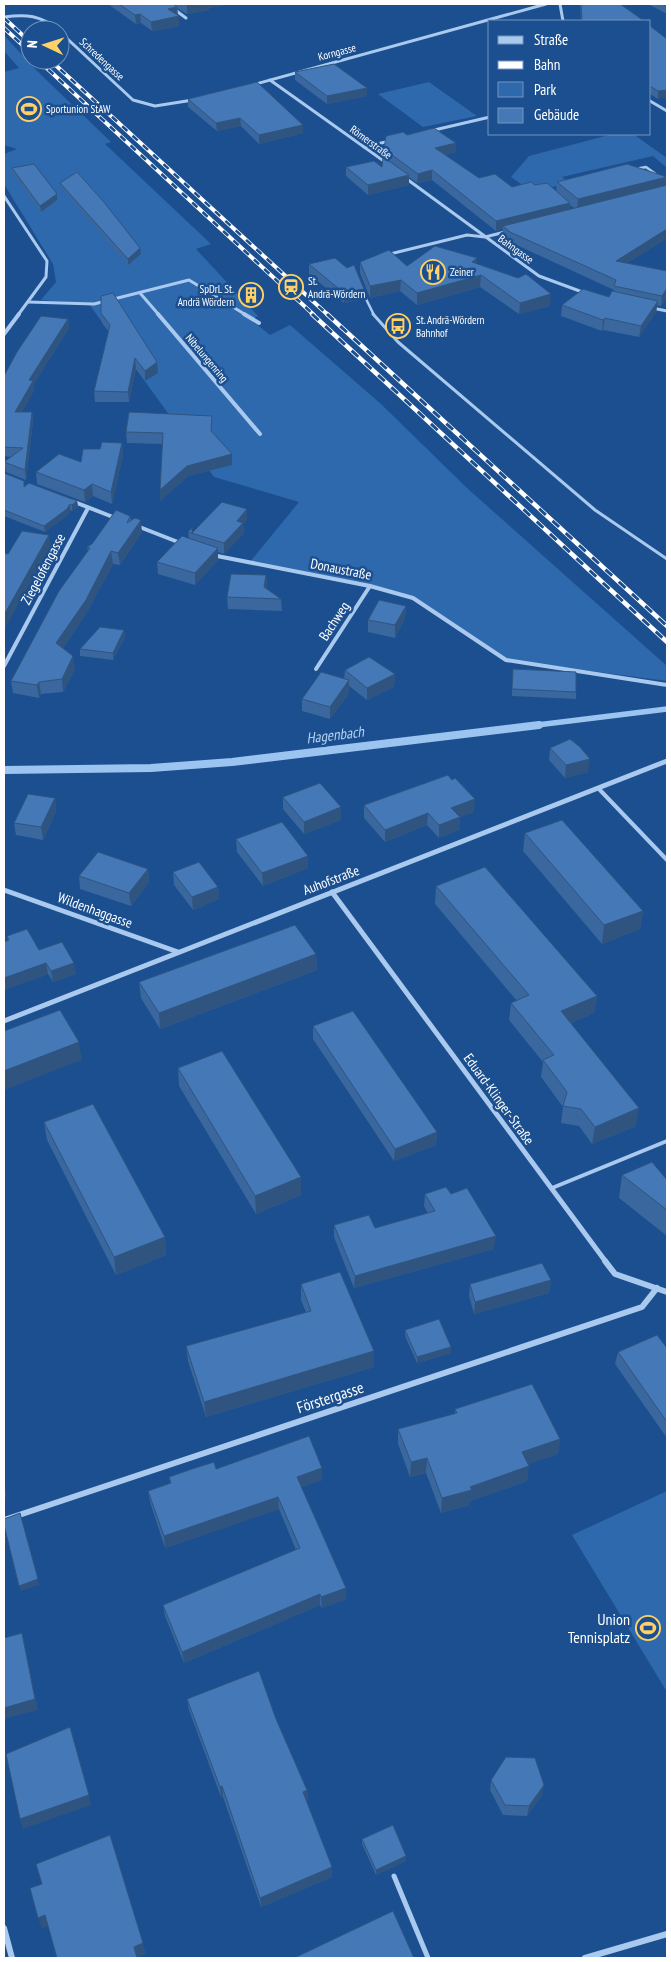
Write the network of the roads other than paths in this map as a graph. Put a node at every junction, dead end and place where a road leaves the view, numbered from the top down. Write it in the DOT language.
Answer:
graph roads {
  1 [pos="167,4"];
  2 [pos="546,4"];
  3 [pos="560,4"];
  4 [pos="4,18"];
  5 [pos="186,18"];
  6 [pos="47,20"];
  7 [pos="563,20"];
  8 [pos="70,41"];
  9 [pos="270,80"];
  10 [pos="243,87"];
  11 [pos="198,98"];
  12 [pos="651,102"];
  13 [pos="667,111"];
  14 [pos="488,117"];
  15 [pos="421,133"];
  16 [pos="392,140"];
  17 [pos="364,147"];
  18 [pos="394,169"];
  19 [pos="628,171"];
  20 [pos="402,175"];
  21 [pos="660,177"];
  22 [pos="4,196"];
  23 [pos="511,230"];
  24 [pos="484,237"];
  25 [pos="379,256"];
  26 [pos="359,284"];
  27 [pos="140,293"];
  28 [pos="586,293"];
  29 [pos="28,302"];
  30 [pos="649,307"];
  31 [pos="667,311"];
  32 [pos="259,323"];
  33 [pos="4,334"];
  34 [pos="260,434"];
  35 [pos="63,498"];
  36 [pos="88,508"];
  37 [pos="124,521"];
  38 [pos="132,525"];
  39 [pos="186,545"];
  40 [pos="204,552"];
  41 [pos="667,559"];
  42 [pos="370,586"];
  43 [pos="4,666"];
  44 [pos="316,669"];
  45 [pos="667,685"];
  46 [pos="667,761"];
  47 [pos="599,789"];
  48 [pos="667,860"];
  49 [pos="4,890"];
  50 [pos="332,892"];
  51 [pos="178,952"];
  52 [pos="4,1021"];
  53 [pos="667,1141"];
  54 [pos="552,1188"];
  55 [pos="657,1288"];
  56 [pos="667,1292"];
  57 [pos="4,1520"];
  58 [pos="394,1876"];
  59 [pos="4,1928"];
  60 [pos="667,1934"];
  61 [pos="12,1958"];
  62 [pos="428,1958"];
  63 [pos="585,1958"];
  1 -- 5 [label="street"];
  2 -- 9 [label="street, Korngasse"];
  3 -- 7 [label="street"];
  4 -- 6 [label="street, Schredengasse"];
  8 -- 11 [label="street, Schredengasse"];
  9 -- 10 [label="street, Korngasse"];
  9 -- 17 [label="street, Römerstraße"];
  12 -- 13 [label="street"];
  14 -- 15 [label="street"];
  16 -- 17 [label="street"];
  17 -- 18 [label="street, Römerstraße"];
  19 -- 21 [label="lane"];
  20 -- 24 [label="street, Römerstraße"];
  22 -- 29 [label="street"];
  23 -- 24 [label="street"];
  24 -- 25 [label="street, Bahngasse"];
  24 -- 28 [label="street, Bahngasse"];
  26 -- 41 [label="lane"];
  27 -- 29 [label="street"];
  27 -- 32 [label="street"];
  27 -- 34 [label="street, Nibelungenring"];
  29 -- 33 [label="street"];
  30 -- 31 [label="street"];
  35 -- 36 [label="street"];
  36 -- 37 [label="street"];
  36 -- 43 [label="street, Ziegelofengasse"];
  38 -- 39 [label="street"];
  40 -- 42 [label="street, Donaustraße"];
  42 -- 44 [label="street, Bachweg"];
  42 -- 45 [label="street, Donaustraße"];
  46 -- 47 [label="street, Auhofstraße"];
  47 -- 48 [label="lane"];
  47 -- 50 [label="street, Auhofstraße"];
  49 -- 51 [label="street, Wildenhaggasse"];
  50 -- 51 [label="street, Auhofstraße"];
  50 -- 54 [label="street, Eduard-Klinger-Straße"];
  51 -- 52 [label="street, Auhofstraße"];
  53 -- 54 [label="lane"];
  54 -- 55 [label="street, Eduard-Klinger-Straße"];
  55 -- 56 [label="street, Eduard-Klinger-Straße"];
  55 -- 57 [label="street, Förstergasse"];
  58 -- 62 [label="lane"];
  59 -- 61 [label="street"];
  60 -- 63 [label="street"];
}
